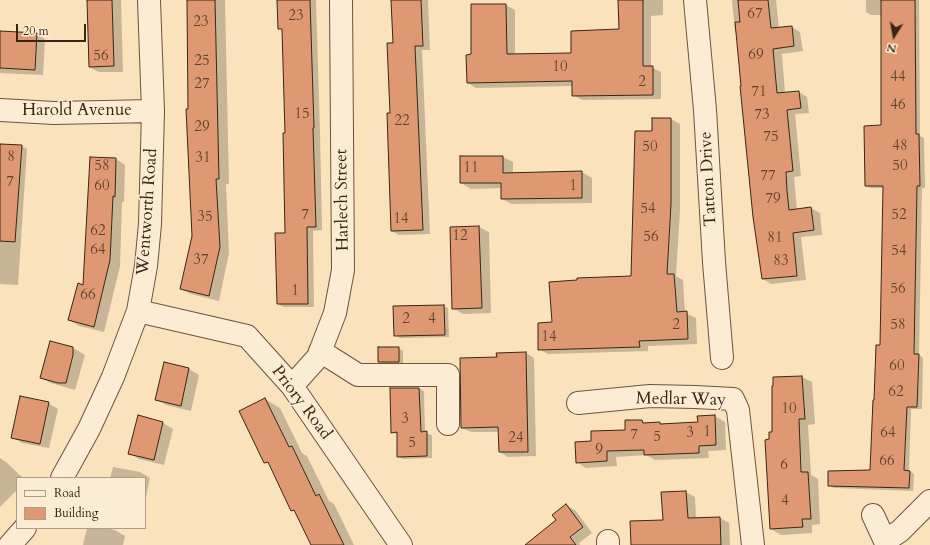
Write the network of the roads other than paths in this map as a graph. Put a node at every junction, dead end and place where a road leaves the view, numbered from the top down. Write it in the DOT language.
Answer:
graph roads {
  1 [pos="149,0"];
  2 [pos="341,0"];
  3 [pos="696,0"];
  4 [pos="0,110"];
  5 [pos="153,111"];
  6 [pos="138,311"];
  7 [pos="320,351"];
  8 [pos="722,358"];
  9 [pos="292,386"];
  10 [pos="578,403"];
  11 [pos="448,424"];
  12 [pos="63,477"];
  13 [pos="930,501"];
  14 [pos="874,515"];
  15 [pos="24,529"];
  16 [pos="881,543"];
  17 [pos="10,545"];
  18 [pos="401,545"];
  19 [pos="753,545"];
  1 -- 5 [label="street, Wentworth Road"];
  2 -- 7 [label="street, Harlech Street"];
  3 -- 8 [label="street, Tatton Drive"];
  4 -- 5 [label="street, Harold Avenue"];
  5 -- 6 [label="street, Wentworth Road"];
  6 -- 9 [label="street, Priory Road"];
  6 -- 12 [label="street, Wentworth Road"];
  7 -- 9 [label="street, Harlech Street"];
  7 -- 11 [label="street"];
  9 -- 18 [label="street, Priory Road"];
  10 -- 19 [label="street, Medlar Way"];
  13 -- 16 [label="street"];
  14 -- 16 [label="street"];
  15 -- 17 [label="street"];
}
